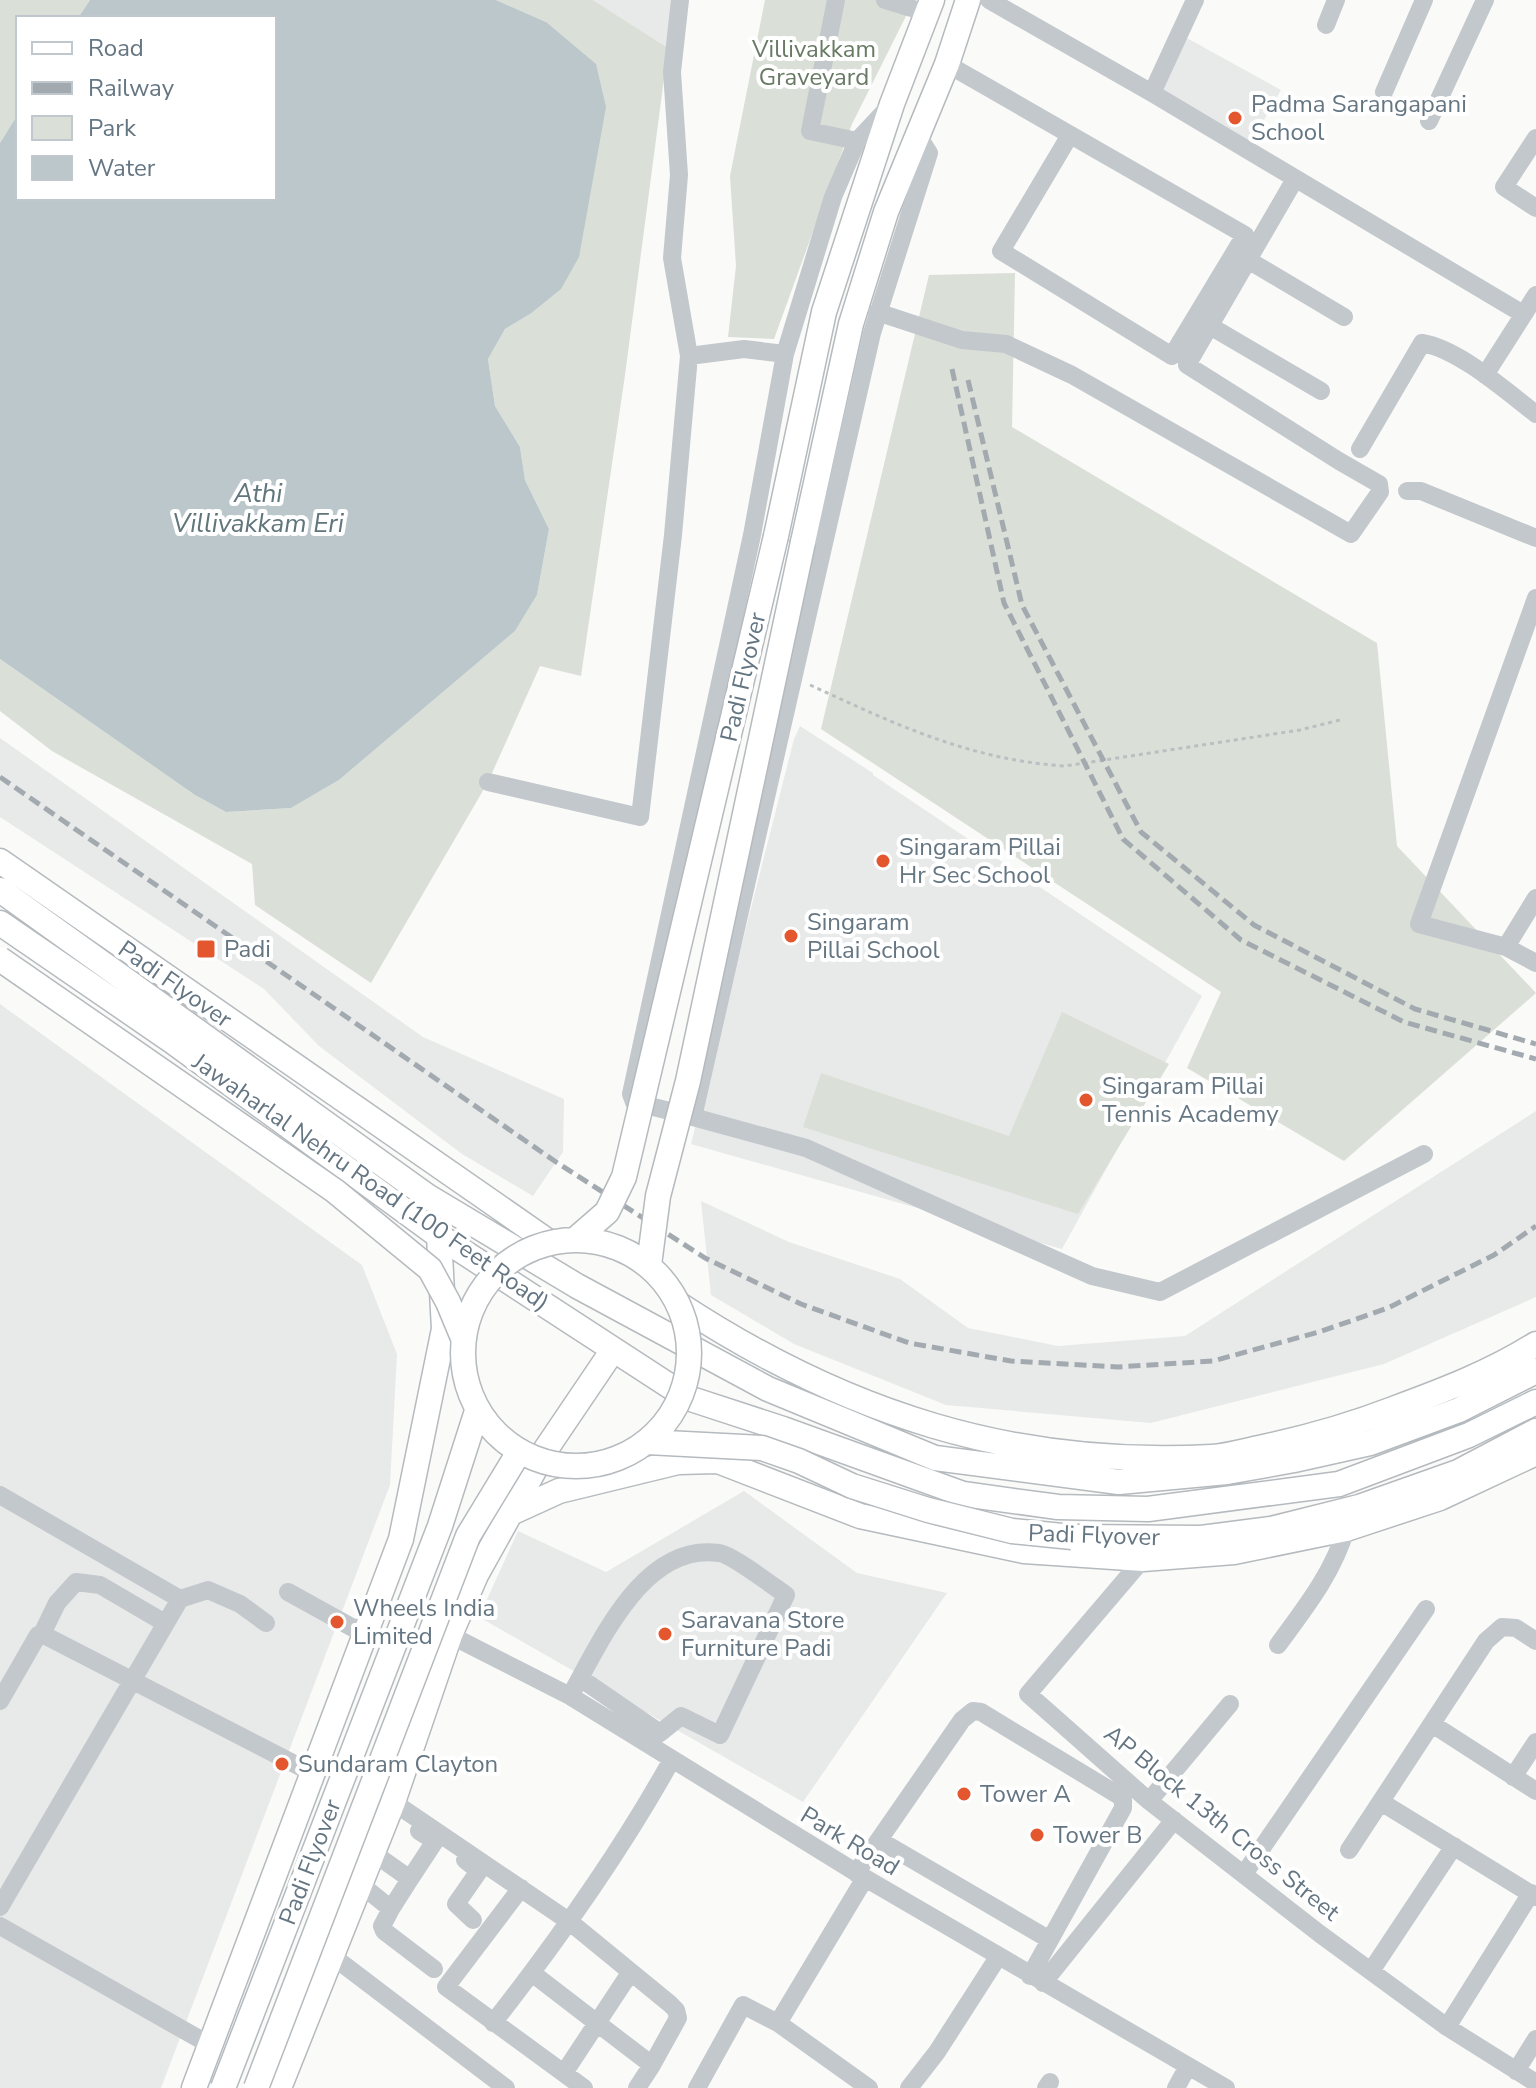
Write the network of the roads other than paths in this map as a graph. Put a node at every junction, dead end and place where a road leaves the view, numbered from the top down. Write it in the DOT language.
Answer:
graph roads {
  1 [pos="680,0"];
  2 [pos="836,0"];
  3 [pos="885,0"];
  4 [pos="968,0"];
  5 [pos="989,0"];
  6 [pos="1195,0"];
  7 [pos="1336,0"];
  8 [pos="1424,0"];
  9 [pos="1485,0"];
  10 [pos="922,4"];
  11 [pos="1326,25"];
  12 [pos="947,64"];
  13 [pos="1384,92"];
  14 [pos="1152,93"];
  15 [pos="892,104"];
  16 [pos="1429,121"];
  17 [pos="826,134"];
  18 [pos="917,134"];
  19 [pos="1070,135"];
  20 [pos="1536,138"];
  21 [pos="857,141"];
  22 [pos="823,154"];
  23 [pos="1295,179"];
  24 [pos="1536,208"];
  25 [pos="1248,260"];
  26 [pos="1536,295"];
  27 [pos="877,312"];
  28 [pos="1523,314"];
  29 [pos="1344,317"];
  30 [pos="1210,326"];
  31 [pos="785,354"];
  32 [pos="689,356"];
  33 [pos="1485,375"];
  34 [pos="1321,391"];
  35 [pos="1536,414"];
  36 [pos="1360,449"];
  37 [pos="1407,491"];
  38 [pos="1536,538"];
  39 [pos="1536,598"];
  40 [pos="1530,637"];
  41 [pos="488,782"];
  42 [pos="0,861"];
  43 [pos="0,890"];
  44 [pos="1536,898"];
  45 [pos="0,923"];
  46 [pos="1506,947"];
  47 [pos="0,959"];
  48 [pos="1536,963"];
  49 [pos="693,1117"];
  50 [pos="1424,1154"];
  51 [pos="439,1236"];
  52 [pos="577,1238"];
  53 [pos="549,1242"];
  54 [pos="649,1265"];
  55 [pos="680,1305"];
  56 [pos="463,1338"];
  57 [pos="1536,1344"];
  58 [pos="613,1350"];
  59 [pos="1536,1371"];
  60 [pos="1536,1402"];
  61 [pos="477,1411"];
  62 [pos="1536,1431"];
  63 [pos="813,1439"];
  64 [pos="647,1442"];
  65 [pos="519,1452"];
  66 [pos="1536,1453"];
  67 [pos="790,1489"];
  68 [pos="0,1495"];
  69 [pos="513,1512"];
  70 [pos="1346,1529"];
  71 [pos="401,1539"];
  72 [pos="1143,1559"];
  73 [pos="476,1575"];
  74 [pos="288,1592"];
  75 [pos="180,1599"];
  76 [pos="1426,1609"];
  77 [pos="165,1623"];
  78 [pos="266,1623"];
  79 [pos="42,1634"];
  80 [pos="364,1634"];
  81 [pos="450,1635"];
  82 [pos="1536,1641"];
  83 [pos="1278,1645"];
  84 [pos="580,1678"];
  85 [pos="134,1682"];
  86 [pos="570,1696"];
  87 [pos="0,1701"];
  88 [pos="1230,1704"];
  89 [pos="1432,1724"];
  90 [pos="1536,1742"];
  91 [pos="671,1761"];
  92 [pos="312,1773"];
  93 [pos="1513,1777"];
  94 [pos="1536,1791"];
  95 [pos="1149,1801"];
  96 [pos="1381,1802"];
  97 [pos="390,1807"];
  98 [pos="1174,1820"];
  99 [pos="879,1840"];
  100 [pos="435,1841"];
  101 [pos="1454,1846"];
  102 [pos="1349,1850"];
  103 [pos="372,1852"];
  104 [pos="1244,1874"];
  105 [pos="860,1876"];
  106 [pos="410,1879"];
  107 [pos="359,1883"];
  108 [pos="521,1888"];
  109 [pos="1533,1895"];
  110 [pos="0,1907"];
  111 [pos="391,1909"];
  112 [pos="473,1920"];
  113 [pos="570,1922"];
  114 [pos="0,1926"];
  115 [pos="1050,1940"];
  116 [pos="331,1955"];
  117 [pos="998,1957"];
  118 [pos="434,1969"];
  119 [pos="1371,1971"];
  120 [pos="532,1973"];
  121 [pos="630,1973"];
  122 [pos="1037,1979"];
  123 [pos="493,2023"];
  124 [pos="597,2023"];
  125 [pos="778,2023"];
  126 [pos="1447,2027"];
  127 [pos="1536,2039"];
  128 [pos="210,2045"];
  129 [pos="652,2065"];
  130 [pos="1188,2066"];
  131 [pos="1516,2071"];
  132 [pos="564,2073"];
  133 [pos="1536,2083"];
  134 [pos="194,2088"];
  135 [pos="223,2088"];
  136 [pos="256,2088"];
  137 [pos="279,2088"];
  138 [pos="506,2088"];
  139 [pos="584,2088"];
  140 [pos="637,2088"];
  141 [pos="697,2088"];
  142 [pos="869,2088"];
  143 [pos="909,2088"];
  144 [pos="1176,2088"];
  145 [pos="1226,2088"];
  1 -- 32 [label="street"];
  2 -- 17 [label="street"];
  3 -- 10 [label="street"];
  4 -- 12 [label="main road, Padi Flyover"];
  5 -- 14 [label="street"];
  6 -- 14 [label="street"];
  7 -- 11 [label="street"];
  8 -- 13 [label="street"];
  9 -- 16 [label="street"];
  10 -- 15 [label="main road, Padi Flyover"];
  12 -- 18 [label="main road, Padi Flyover"];
  12 -- 19 [label="street"];
  14 -- 23 [label="street"];
  15 -- 21 [label="street"];
  15 -- 52 [label="main road, Padi Flyover, bridge"];
  17 -- 21 [label="street"];
  17 -- 22 [label="street"];
  18 -- 27 [label="street"];
  18 -- 54 [label="main road, Padi Flyover, bridge"];
  19 -- 19 [label="street"];
  20 -- 24 [label="street"];
  21 -- 31 [label="street"];
  23 -- 25 [label="street"];
  23 -- 28 [label="street"];
  25 -- 29 [label="street"];
  25 -- 30 [label="street"];
  26 -- 28 [label="street"];
  27 -- 30 [label="street"];
  27 -- 49 [label="street"];
  28 -- 33 [label="street"];
  30 -- 34 [label="street"];
  31 -- 32 [label="street"];
  31 -- 49 [label="street"];
  32 -- 41 [label="street"];
  33 -- 35 [label="street"];
  33 -- 36 [label="street"];
  37 -- 38 [label="street"];
  39 -- 40 [label="street"];
  40 -- 46 [label="street"];
  42 -- 53 [label="main road, Padi Flyover"];
  43 -- 59 [label="main road, Jawaharlal Nehru Road (100 Feet Road)"];
  44 -- 46 [label="street"];
  45 -- 51 [label="main road, Jawaharlal Nehru Road (100 Feet Road)"];
  46 -- 48 [label="street"];
  47 -- 56 [label="main road, bridge"];
  49 -- 50 [label="street"];
  51 -- 58 [label="main road, Jawaharlal Nehru Road (100 Feet Road)"];
  51 -- 71 [label="main road"];
  52 -- 53 [label="main road, bridge"];
  52 -- 54 [label="main road, bridge"];
  53 -- 56 [label="main road, bridge"];
  54 -- 55 [label="main road, bridge"];
  55 -- 57 [label="main road"];
  55 -- 64 [label="main road, bridge"];
  56 -- 61 [label="main road, bridge"];
  58 -- 63 [label="main road, Jawaharlal Nehru Road (100 Feet Road)"];
  58 -- 69 [label="main road"];
  60 -- 63 [label="main road, Jawaharlal Nehru Road (100 Feet Road)"];
  61 -- 65 [label="main road, bridge"];
  61 -- 135 [label="main road, Padi Flyover, bridge"];
  62 -- 64 [label="main road, Padi Flyover, bridge"];
  63 -- 67 [label="main road"];
  64 -- 65 [label="main road, bridge"];
  65 -- 136 [label="main road, Padi Flyover, bridge"];
  66 -- 70 [label="main road"];
  67 -- 69 [label="main road"];
  67 -- 72 [label="main road"];
  68 -- 75 [label="street"];
  69 -- 73 [label="main road"];
  70 -- 72 [label="main road"];
  70 -- 83 [label="street"];
  71 -- 73 [label="main road"];
  71 -- 80 [label="main road"];
  72 -- 95 [label="street, AP Block 13th Cross Street"];
  73 -- 81 [label="main road"];
  74 -- 80 [label="street"];
  75 -- 77 [label="street"];
  75 -- 78 [label="street"];
  76 -- 104 [label="street"];
  77 -- 79 [label="street"];
  77 -- 85 [label="street"];
  79 -- 85 [label="street"];
  79 -- 87 [label="street"];
  80 -- 92 [label="main road"];
  81 -- 86 [label="street, Park Road"];
  81 -- 97 [label="main road"];
  82 -- 89 [label="street"];
  84 -- 84 [label="street"];
  84 -- 86 [label="street"];
  85 -- 92 [label="street"];
  85 -- 110 [label="street"];
  86 -- 91 [label="street, Park Road"];
  88 -- 95 [label="street"];
  89 -- 93 [label="street"];
  89 -- 96 [label="street"];
  90 -- 93 [label="street"];
  91 -- 105 [label="street, Park Road"];
  91 -- 113 [label="street"];
  92 -- 128 [label="main road"];
  93 -- 94 [label="street"];
  95 -- 98 [label="street, AP Block 13th Cross Street"];
  96 -- 101 [label="street"];
  96 -- 102 [label="street"];
  97 -- 100 [label="street"];
  97 -- 103 [label="main road"];
  97 -- 108 [label="street"];
  98 -- 104 [label="street, AP Block 13th Cross Street"];
  98 -- 122 [label="street"];
  99 -- 105 [label="street"];
  99 -- 115 [label="street"];
  99 -- 115 [label="street"];
  100 -- 106 [label="street"];
  100 -- 112 [label="street"];
  101 -- 109 [label="street"];
  101 -- 119 [label="street"];
  103 -- 106 [label="street"];
  103 -- 107 [label="main road"];
  104 -- 119 [label="street, AP Block 13th Cross Street"];
  105 -- 117 [label="street, Park Road"];
  105 -- 125 [label="street"];
  106 -- 111 [label="street"];
  107 -- 111 [label="street"];
  107 -- 116 [label="main road"];
  108 -- 113 [label="street"];
  108 -- 123 [label="street"];
  109 -- 126 [label="street"];
  111 -- 118 [label="street"];
  113 -- 120 [label="street"];
  113 -- 121 [label="street"];
  114 -- 128 [label="street"];
  115 -- 122 [label="street"];
  116 -- 137 [label="main road"];
  116 -- 138 [label="street"];
  117 -- 122 [label="street, Park Road"];
  117 -- 143 [label="street"];
  119 -- 126 [label="street, AP Block 13th Cross Street"];
  120 -- 123 [label="street"];
  120 -- 124 [label="street"];
  121 -- 124 [label="street"];
  121 -- 129 [label="street"];
  122 -- 130 [label="street, Park Road"];
  123 -- 132 [label="street"];
  124 -- 129 [label="street"];
  124 -- 132 [label="street"];
  125 -- 141 [label="street"];
  125 -- 142 [label="street"];
  126 -- 131 [label="street, AP Block 13th Cross Street"];
  127 -- 131 [label="street"];
  128 -- 134 [label="main road"];
  129 -- 140 [label="street"];
  130 -- 144 [label="street"];
  130 -- 145 [label="street, Park Road"];
  131 -- 133 [label="street, AP Block 13th Cross Street"];
  132 -- 139 [label="street"];
}
